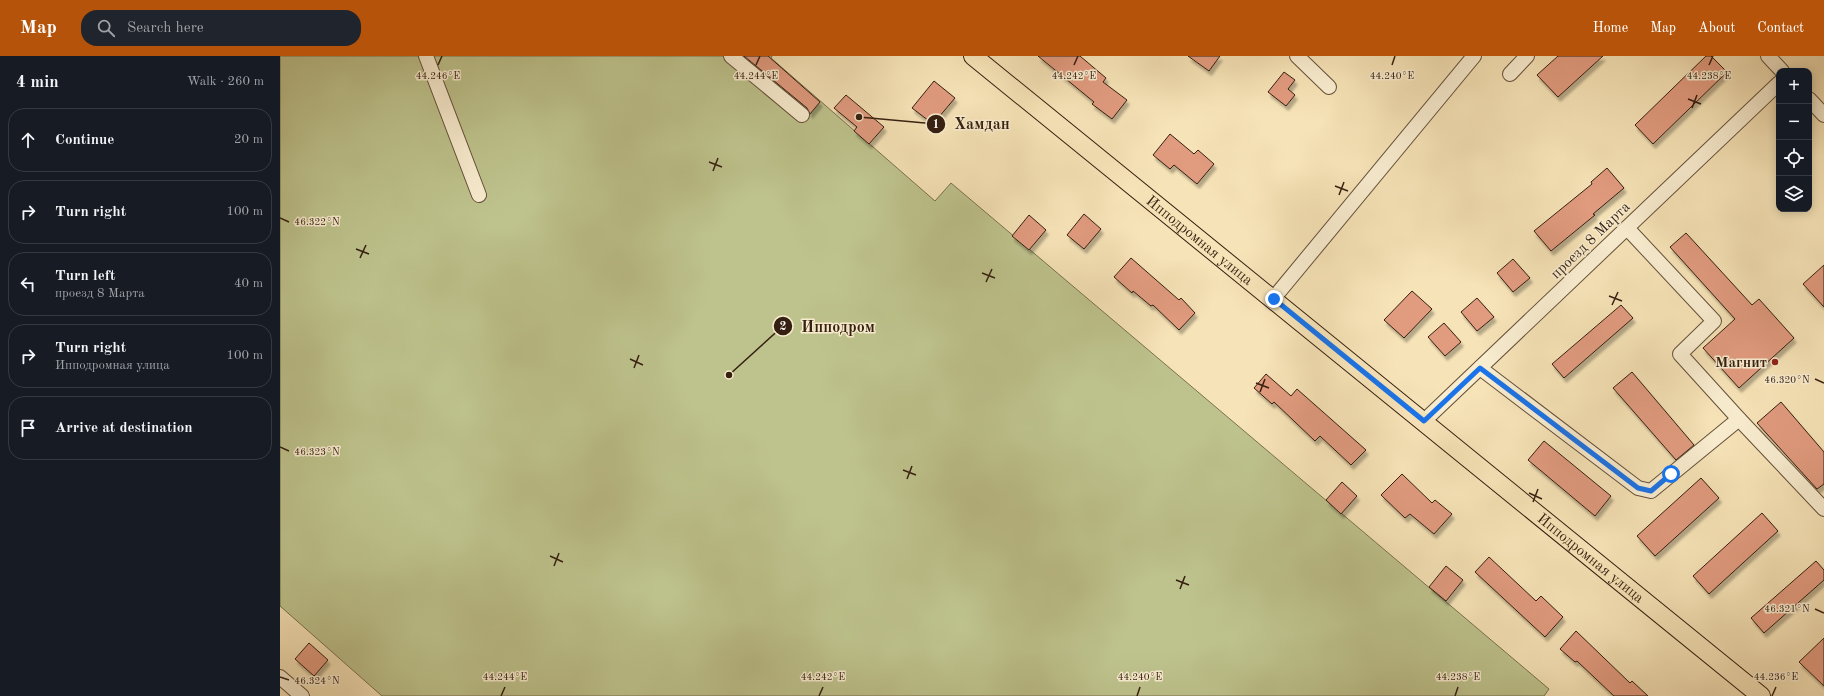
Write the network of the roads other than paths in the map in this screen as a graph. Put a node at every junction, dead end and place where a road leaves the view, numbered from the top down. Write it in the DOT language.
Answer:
graph roads {
  1 [pos="426,56"];
  2 [pos="731,56"];
  3 [pos="973,56"];
  4 [pos="1297,56"];
  5 [pos="1474,56"];
  6 [pos="1528,56"];
  7 [pos="1768,56"];
  8 [pos="1779,68"];
  9 [pos="1510,74"];
  10 [pos="1776,86"];
  11 [pos="1330,87"];
  12 [pos="802,115"];
  13 [pos="479,195"];
  14 [pos="1627,228"];
  15 [pos="1274,299"];
  16 [pos="1480,368"];
  17 [pos="1738,419"];
  18 [pos="1424,421"];
  19 [pos="1824,509"];
  20 [pos="280,677"];
  21 [pos="302,696"];
  22 [pos="1761,696"];
  1 -- 13 [label="street"];
  2 -- 12 [label="street"];
  3 -- 15 [label="main road, Ипподромная улица"];
  4 -- 11 [label="street"];
  5 -- 15 [label="street"];
  6 -- 9 [label="street"];
  7 -- 8 [label="street"];
  10 -- 14 [label="street, проезд 8 Марта"];
  14 -- 16 [label="street, проезд 8 Марта"];
  14 -- 17 [label="street"];
  15 -- 18 [label="main road, Ипподромная улица"];
  16 -- 17 [label="street"];
  16 -- 18 [label="street, проезд 8 Марта"];
  17 -- 19 [label="street"];
  18 -- 22 [label="main road, Ипподромная улица"];
  20 -- 21 [label="street"];
}
